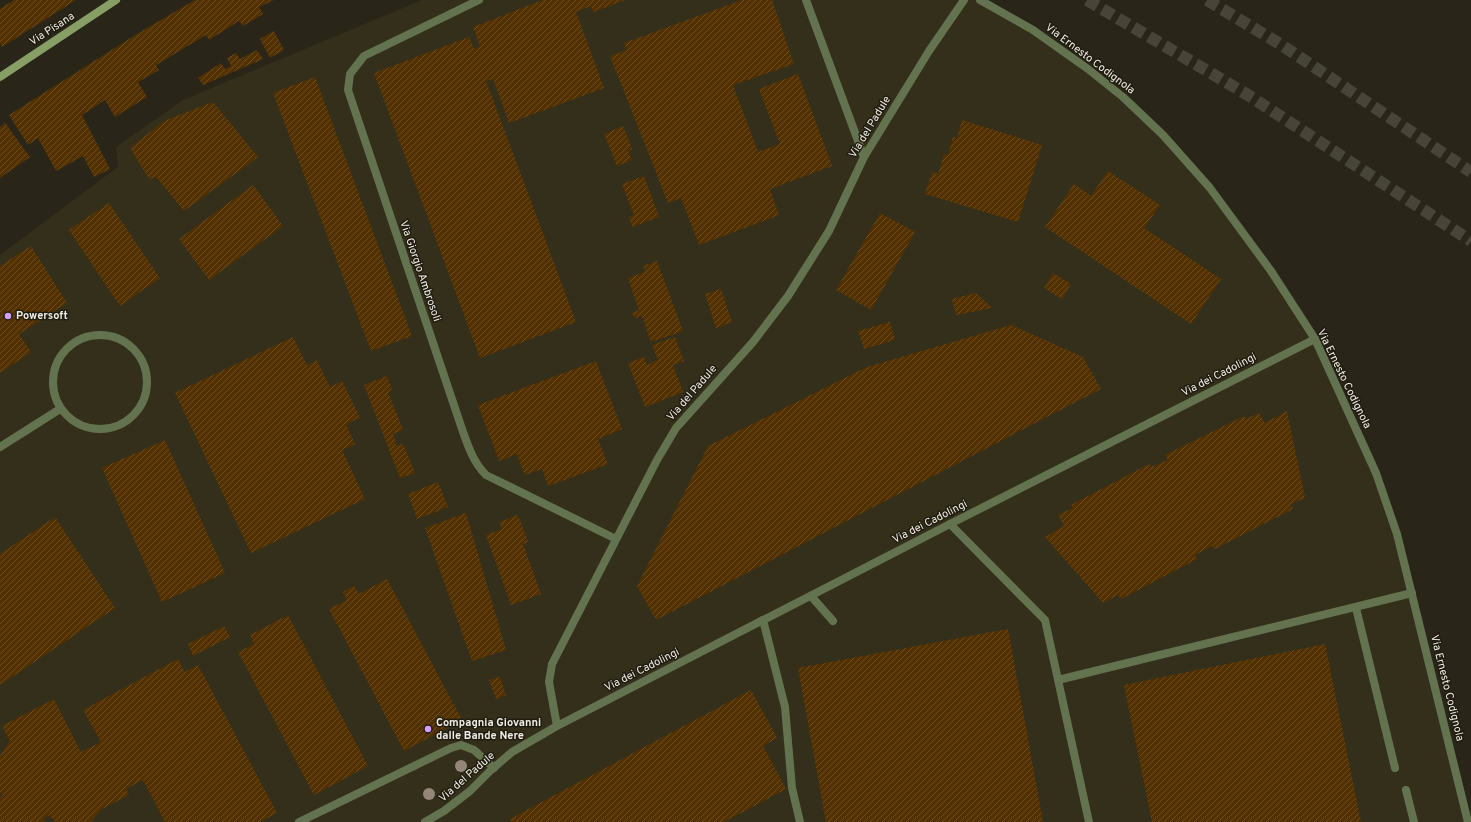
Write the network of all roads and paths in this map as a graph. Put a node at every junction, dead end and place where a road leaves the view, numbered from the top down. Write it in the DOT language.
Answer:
graph roads {
  1 [pos="116,0"];
  2 [pos="479,0"];
  3 [pos="806,0"];
  4 [pos="964,0"];
  5 [pos="980,0"];
  6 [pos="0,77"];
  7 [pos="864,157"];
  8 [pos="1315,339"];
  9 [pos="60,409"];
  10 [pos="0,447"];
  11 [pos="950,524"];
  12 [pos="616,539"];
  13 [pos="1412,593"];
  14 [pos="811,596"];
  15 [pos="1356,608"];
  16 [pos="763,620"];
  17 [pos="833,621"];
  18 [pos="1058,680"];
  19 [pos="556,726"];
  20 [pos="494,768"];
  21 [pos="1395,768"];
  22 [pos="1406,790"];
  23 [pos="299,822"];
  24 [pos="425,822"];
  25 [pos="800,822"];
  26 [pos="1089,822"];
  27 [pos="1414,822"];
  28 [pos="1468,822"];
  1 -- 6 [label="main road, Via Pisana"];
  2 -- 12 [label="street, Via Giorgio Ambrosoli"];
  3 -- 7 [label="street"];
  4 -- 7 [label="street, Via del Padule"];
  5 -- 8 [label="street, Via Ernesto Codignola"];
  7 -- 12 [label="street, Via del Padule"];
  8 -- 11 [label="street, Via dei Cadolingi"];
  8 -- 13 [label="street, Via Ernesto Codignola"];
  9 -- 9 [label="street"];
  9 -- 10 [label="street"];
  11 -- 14 [label="street, Via dei Cadolingi"];
  11 -- 18 [label="street"];
  12 -- 19 [label="street, Via del Padule"];
  13 -- 15 [label="street"];
  13 -- 28 [label="street, Via Ernesto Codignola"];
  14 -- 16 [label="street, Via dei Cadolingi"];
  14 -- 17 [label="street"];
  15 -- 18 [label="street"];
  15 -- 21 [label="street"];
  16 -- 19 [label="street, Via dei Cadolingi"];
  16 -- 25 [label="street"];
  18 -- 26 [label="street"];
  19 -- 20 [label="street, Via del Padule"];
  20 -- 23 [label="street"];
  20 -- 24 [label="street, Via del Padule"];
  22 -- 27 [label="street"];
}
